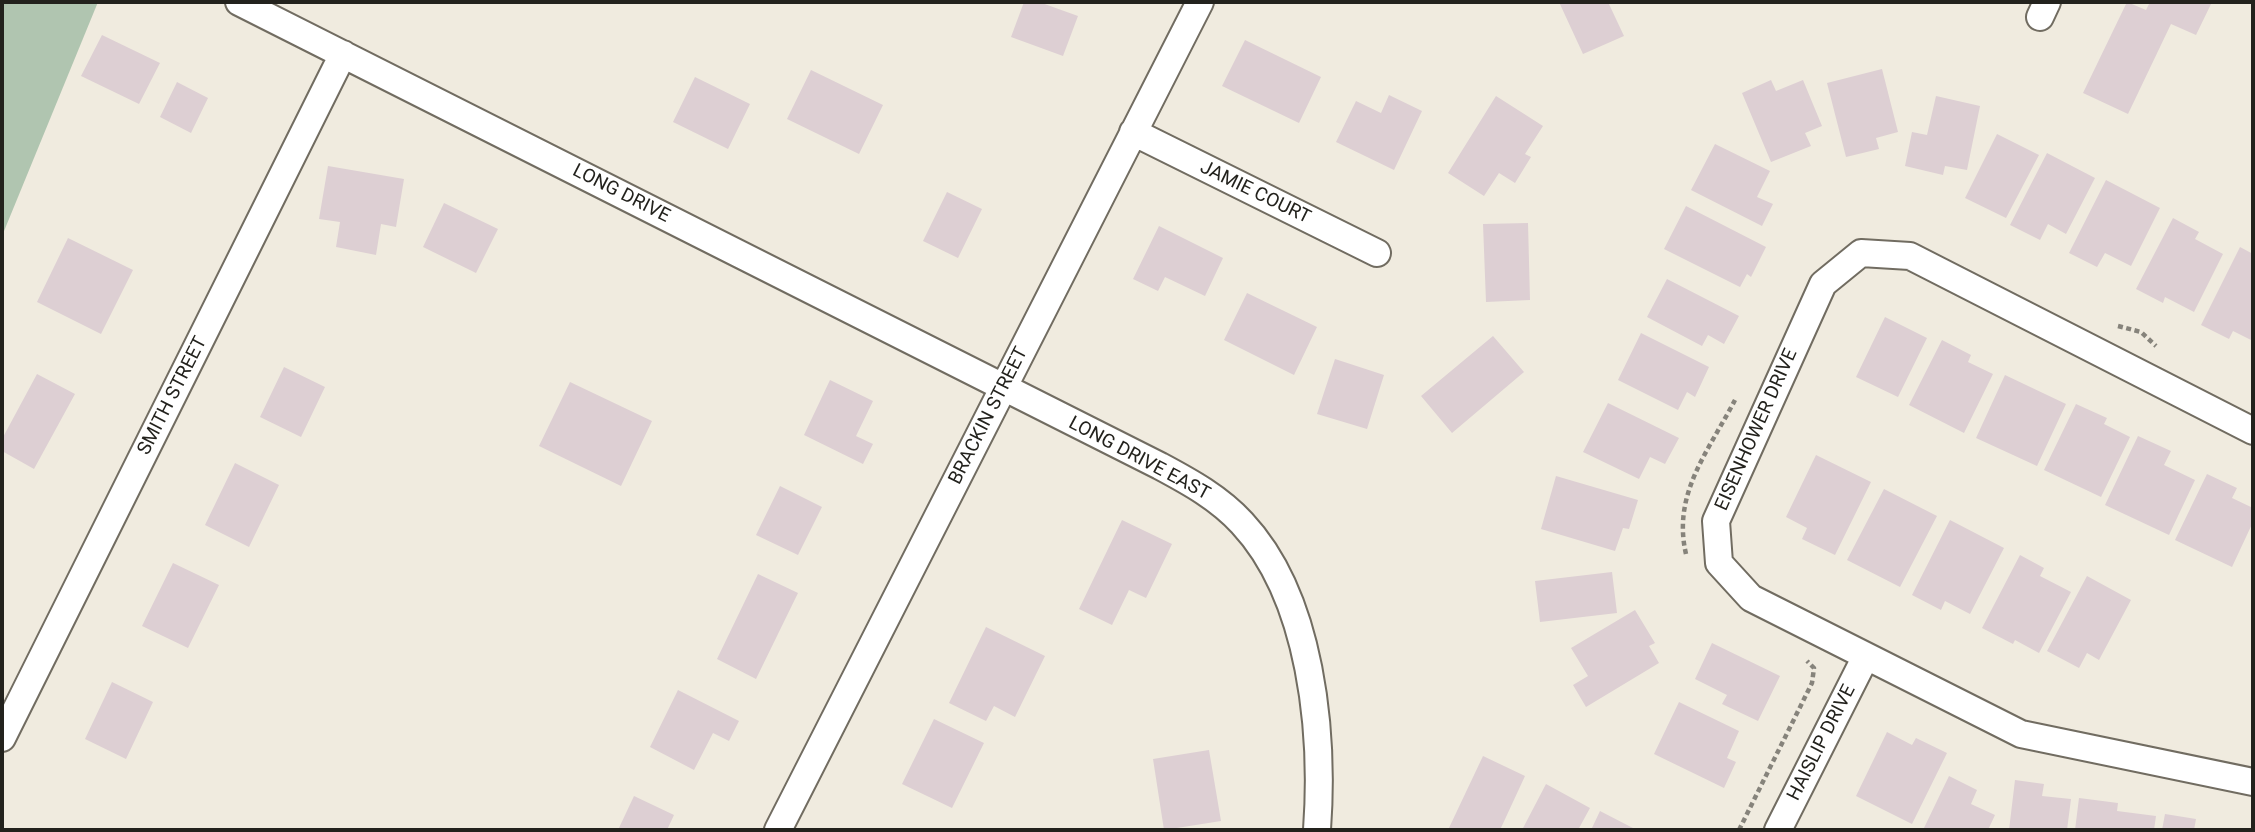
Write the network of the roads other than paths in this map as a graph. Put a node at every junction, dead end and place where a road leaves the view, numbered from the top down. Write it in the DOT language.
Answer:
graph roads {
  1 [pos="239,2"];
  2 [pos="1200,2"];
  3 [pos="343,54"];
  4 [pos="1133,132"];
  5 [pos="1377,253"];
  6 [pos="1003,388"];
  7 [pos="2253,430"];
  8 [pos="1866,656"];
  9 [pos="2,738"];
  10 [pos="2253,782"];
  11 [pos="778,830"];
  12 [pos="1317,830"];
  13 [pos="1778,830"];
  1 -- 3 [label="street, LONG DRIVE"];
  2 -- 4 [label="street, BRACKIN STREET"];
  3 -- 6 [label="street, LONG DRIVE"];
  3 -- 9 [label="street, SMITH STREET"];
  4 -- 5 [label="street, JAMIE COURT"];
  4 -- 6 [label="street, BRACKIN STREET"];
  6 -- 11 [label="street, BRACKIN STREET"];
  6 -- 12 [label="street, LONG DRIVE EAST"];
  7 -- 8 [label="street, EISENHOWER DRIVE"];
  8 -- 10 [label="street, EISENHOWER DRIVE"];
  8 -- 13 [label="street, HAISLIP DRIVE"];
}
